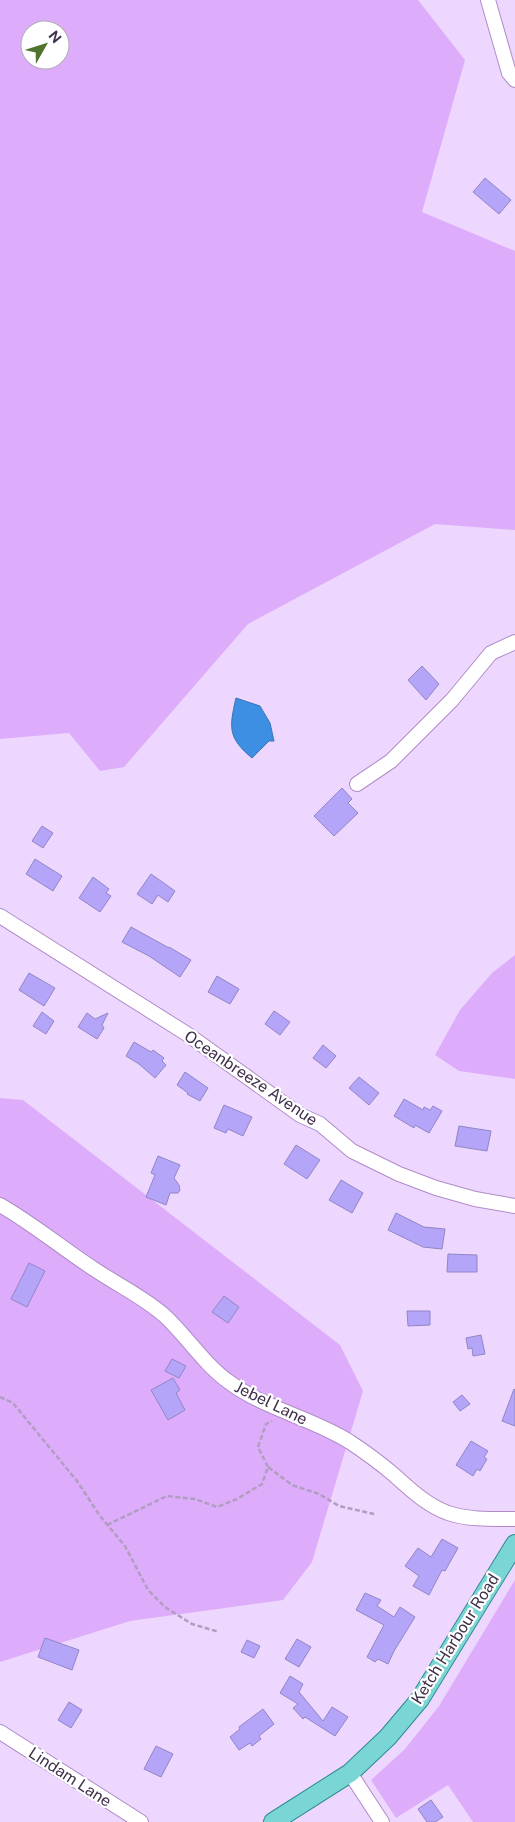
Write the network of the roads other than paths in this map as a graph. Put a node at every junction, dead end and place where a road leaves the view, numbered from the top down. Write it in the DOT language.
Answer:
graph roads {
  1 [pos="488,0"];
  2 [pos="515,80"];
  3 [pos="515,642"];
  4 [pos="357,784"];
  5 [pos="0,916"];
  6 [pos="0,1205"];
  7 [pos="515,1206"];
  8 [pos="515,1519"];
  9 [pos="515,1544"];
  10 [pos="0,1732"];
  11 [pos="350,1773"];
  12 [pos="141,1822"];
  13 [pos="273,1822"];
  14 [pos="382,1822"];
  1 -- 2 [label="street"];
  3 -- 4 [label="street"];
  5 -- 7 [label="street, Oceanbreeze Avenue"];
  6 -- 8 [label="street, Jebel Lane"];
  9 -- 11 [label="main road, Ketch Harbour Road"];
  10 -- 12 [label="street, Lindam Lane"];
  11 -- 13 [label="main road, Ketch Harbour Road"];
  11 -- 14 [label="street"];
}
